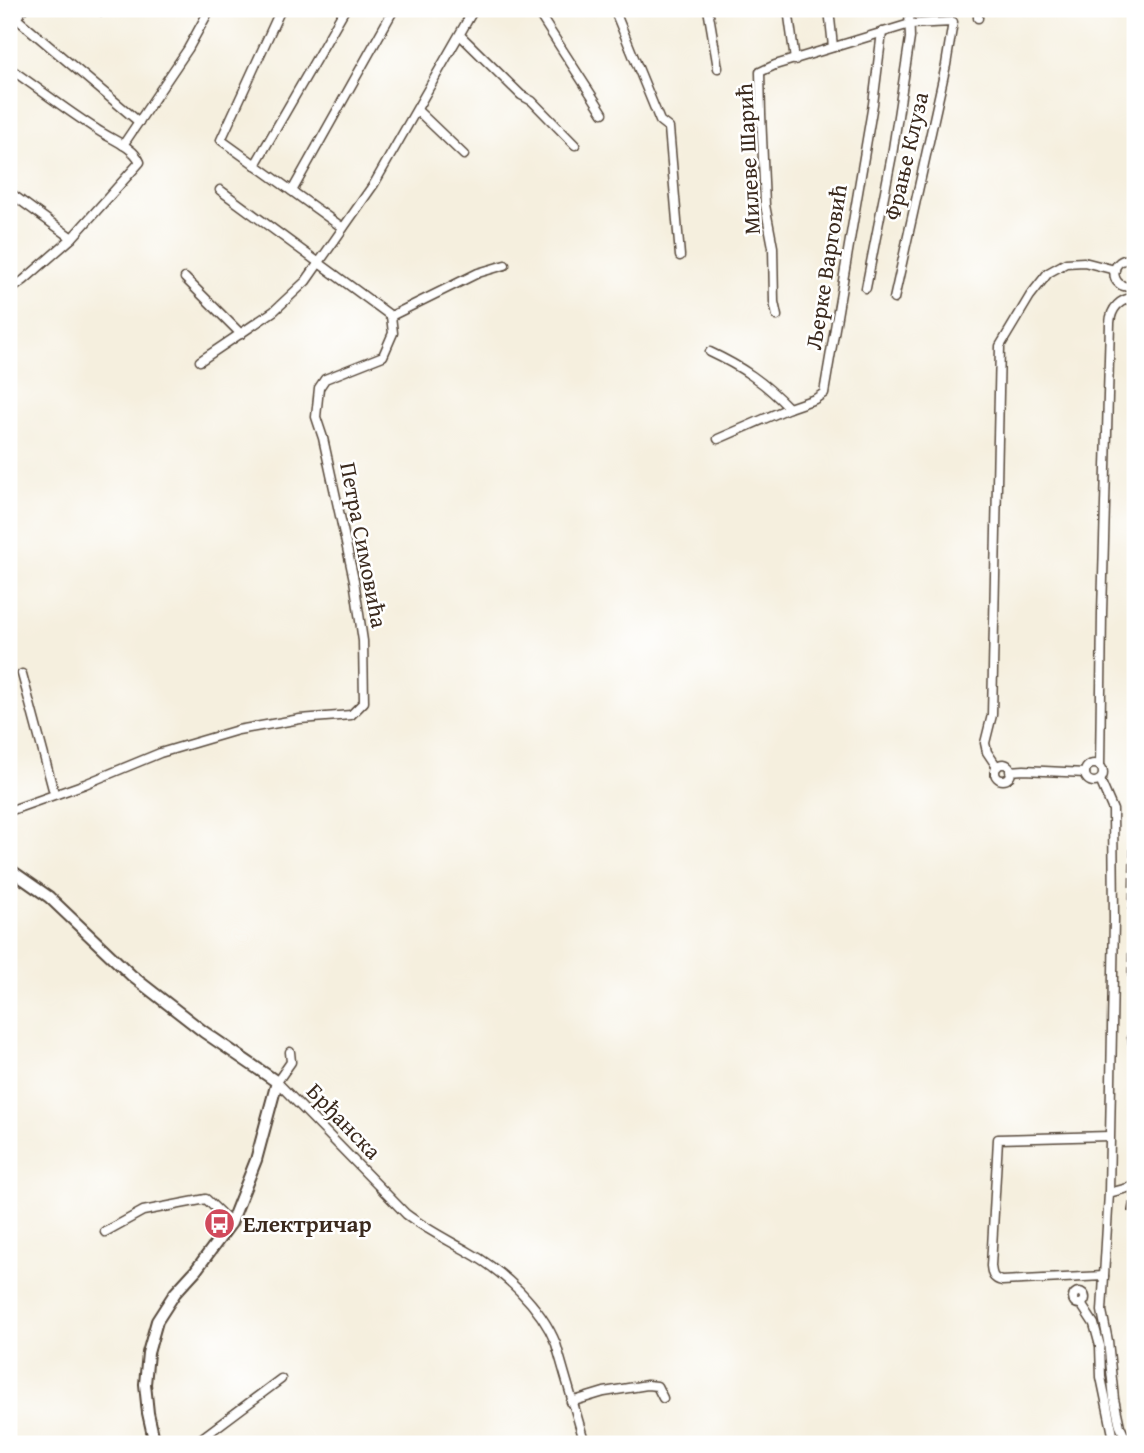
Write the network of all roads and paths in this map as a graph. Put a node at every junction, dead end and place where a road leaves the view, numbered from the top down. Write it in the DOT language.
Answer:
graph roads {
  1 [pos="23,9"];
  2 [pos="210,9"];
  3 [pos="281,9"];
  4 [pos="345,9"];
  5 [pos="394,9"];
  6 [pos="474,9"];
  7 [pos="536,9"];
  8 [pos="614,9"];
  9 [pos="708,9"];
  10 [pos="788,9"];
  11 [pos="829,9"];
  12 [pos="909,9"];
  13 [pos="16,18"];
  14 [pos="953,22"];
  15 [pos="910,24"];
  16 [pos="9,28"];
  17 [pos="882,32"];
  18 [pos="460,35"];
  19 [pos="833,47"];
  20 [pos="795,60"];
  21 [pos="9,68"];
  22 [pos="718,68"];
  23 [pos="418,110"];
  24 [pos="603,113"];
  25 [pos="139,122"];
  26 [pos="123,145"];
  27 [pos="575,145"];
  28 [pos="464,155"];
  29 [pos="255,164"];
  30 [pos="220,190"];
  31 [pos="292,191"];
  32 [pos="9,192"];
  33 [pos="343,228"];
  34 [pos="72,238"];
  35 [pos="680,256"];
  36 [pos="1135,259"];
  37 [pos="318,262"];
  38 [pos="505,265"];
  39 [pos="1115,270"];
  40 [pos="185,278"];
  41 [pos="1135,286"];
  42 [pos="866,288"];
  43 [pos="9,291"];
  44 [pos="1135,297"];
  45 [pos="894,299"];
  46 [pos="391,316"];
  47 [pos="777,316"];
  48 [pos="242,334"];
  49 [pos="710,352"];
  50 [pos="200,361"];
  51 [pos="789,408"];
  52 [pos="718,439"];
  53 [pos="22,674"];
  54 [pos="1100,766"];
  55 [pos="1085,773"];
  56 [pos="1100,779"];
  57 [pos="54,793"];
  58 [pos="9,811"];
  59 [pos="9,869"];
  60 [pos="290,1052"];
  61 [pos="277,1082"];
  62 [pos="1110,1136"];
  63 [pos="1135,1186"];
  64 [pos="1109,1193"];
  65 [pos="230,1223"];
  66 [pos="105,1232"];
  67 [pos="1104,1276"];
  68 [pos="1081,1304"];
  69 [pos="281,1379"];
  70 [pos="663,1398"];
  71 [pos="571,1402"];
  72 [pos="155,1444"];
  73 [pos="194,1444"];
  74 [pos="585,1444"];
  75 [pos="1115,1444"];
  76 [pos="1128,1444"];
  1 -- 13 [label="street"];
  2 -- 25 [label="street"];
  3 -- 29 [label="street"];
  4 -- 29 [label="street"];
  5 -- 31 [label="street"];
  6 -- 18 [label="street"];
  7 -- 24 [label="street"];
  8 -- 35 [label="street"];
  9 -- 22 [label="street"];
  10 -- 20 [label="street"];
  11 -- 19 [label="street"];
  12 -- 15 [label="street"];
  13 -- 16 [label="street"];
  13 -- 25 [label="street"];
  14 -- 15 [label="street, Милеве Шарић"];
  14 -- 45 [label="street, Фрање Клуза"];
  15 -- 17 [label="street, Милеве Шарић"];
  15 -- 42 [label="street"];
  17 -- 19 [label="street, Милеве Шарић"];
  17 -- 51 [label="street, Љерке Варговић"];
  18 -- 23 [label="street"];
  18 -- 27 [label="street"];
  19 -- 20 [label="street, Милеве Шарић"];
  20 -- 47 [label="street, Милеве Шарић"];
  21 -- 26 [label="street"];
  23 -- 28 [label="street"];
  23 -- 33 [label="street"];
  25 -- 26 [label="street"];
  26 -- 34 [label="street"];
  29 -- 31 [label="street"];
  30 -- 37 [label="street"];
  31 -- 33 [label="street"];
  32 -- 34 [label="street"];
  33 -- 37 [label="street"];
  34 -- 43 [label="street"];
  36 -- 39 [label="street"];
  37 -- 46 [label="street"];
  37 -- 48 [label="street"];
  38 -- 46 [label="street"];
  39 -- 41 [label="street"];
  39 -- 55 [label="street"];
  40 -- 48 [label="street"];
  44 -- 54 [label="street"];
  46 -- 57 [label="street, Петра Симовића"];
  48 -- 50 [label="street"];
  49 -- 51 [label="street"];
  51 -- 52 [label="street, Љерке Варговић"];
  53 -- 57 [label="street"];
  54 -- 55 [label="street"];
  54 -- 56 [label="street"];
  55 -- 56 [label="street"];
  56 -- 62 [label="street"];
  57 -- 58 [label="street, Петра Симовића"];
  59 -- 61 [label="street, Брђанска"];
  60 -- 61 [label="street"];
  61 -- 65 [label="street"];
  61 -- 71 [label="street, Брђанска"];
  62 -- 64 [label="street"];
  62 -- 67 [label="street"];
  63 -- 64 [label="street"];
  64 -- 67 [label="street"];
  65 -- 66 [label="street"];
  65 -- 72 [label="street"];
  67 -- 76 [label="street"];
  68 -- 75 [label="street"];
  69 -- 73 [label="street"];
  70 -- 71 [label="street"];
  71 -- 74 [label="street, Брђанска"];
}
